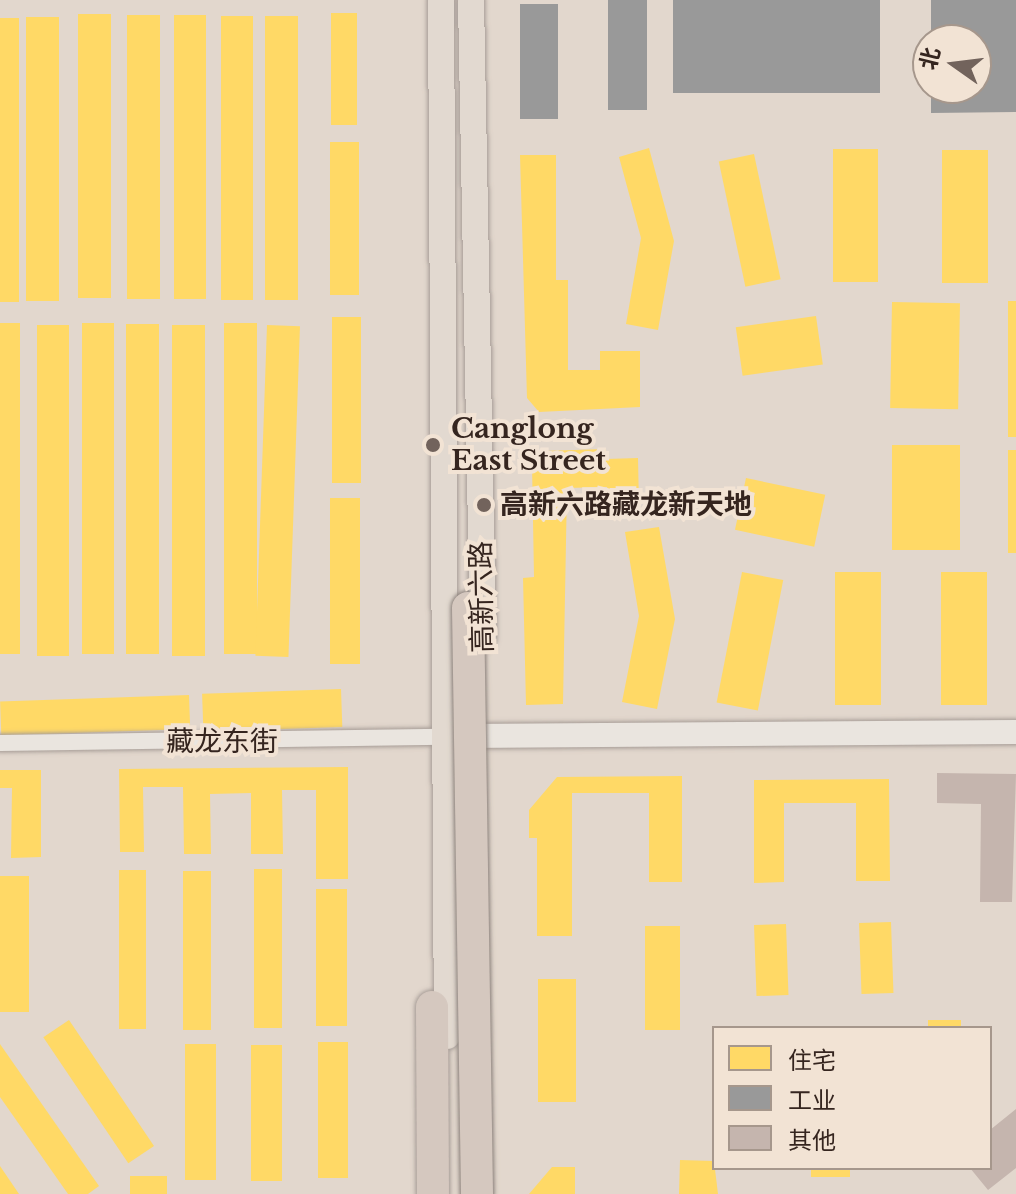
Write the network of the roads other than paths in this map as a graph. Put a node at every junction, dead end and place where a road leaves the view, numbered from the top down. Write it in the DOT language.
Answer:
graph roads {
  1 [pos="441,0"];
  2 [pos="471,0"];
  3 [pos="468,608"];
  4 [pos="1016,732"];
  5 [pos="485,735"];
  6 [pos="443,737"];
  7 [pos="0,743"];
  8 [pos="432,1007"];
  9 [pos="478,1184"];
  10 [pos="433,1194"];
  11 [pos="448,1194"];
  12 [pos="491,1194"];
  1 -- 6 [label="main road, 高新六路"];
  2 -- 5 [label="main road, 高新六路"];
  3 -- 9 [label="highway, bridge"];
  4 -- 5 [label="street"];
  5 -- 6 [label="street"];
  5 -- 12 [label="main road, 高新六路"];
  6 -- 7 [label="street, 藏龙东街"];
  6 -- 11 [label="main road, 高新六路"];
  8 -- 10 [label="highway"];
}
